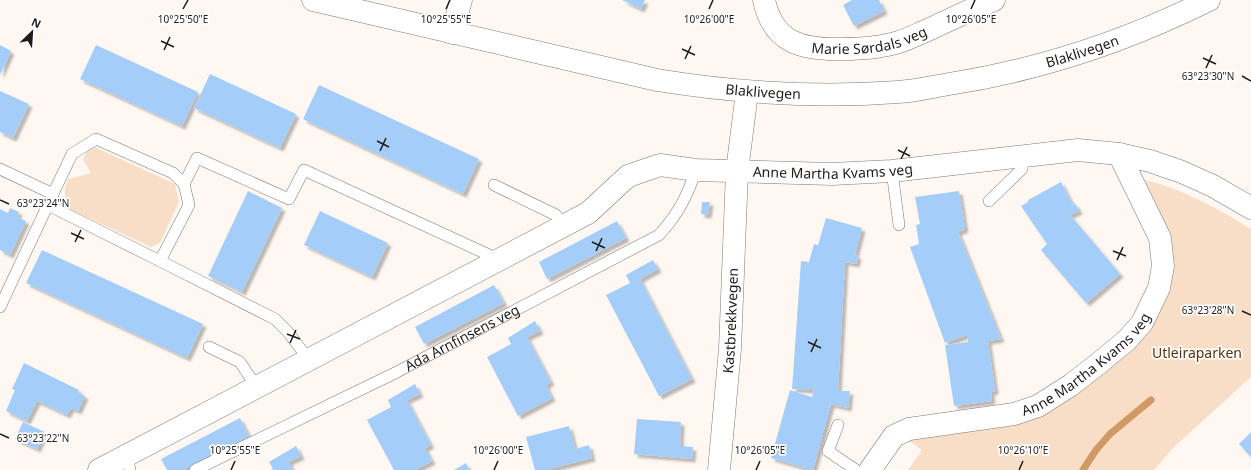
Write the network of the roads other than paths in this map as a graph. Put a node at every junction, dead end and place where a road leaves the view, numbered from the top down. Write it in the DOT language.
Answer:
graph roads {
  1 [pos="313,0"];
  2 [pos="461,0"];
  3 [pos="764,0"];
  4 [pos="994,0"];
  5 [pos="1209,0"];
  6 [pos="452,33"];
  7 [pos="747,92"];
  8 [pos="1119,154"];
  9 [pos="1022,156"];
  10 [pos="0,169"];
  11 [pos="696,170"];
  12 [pos="737,171"];
  13 [pos="892,171"];
  14 [pos="184,184"];
  15 [pos="494,185"];
  16 [pos="53,194"];
  17 [pos="989,201"];
  18 [pos="48,205"];
  19 [pos="1251,208"];
  20 [pos="899,225"];
  21 [pos="564,226"];
  22 [pos="500,260"];
  23 [pos="160,261"];
  24 [pos="0,307"];
  25 [pos="209,347"];
  26 [pos="309,360"];
  27 [pos="257,388"];
  28 [pos="838,425"];
  29 [pos="129,463"];
  30 [pos="722,469"];
  31 [pos="99,470"];
  32 [pos="195,470"];
  33 [pos="856,470"];
  34 [pos="870,470"];
  1 -- 6 [label="street, Blaklivegen"];
  2 -- 6 [label="street"];
  3 -- 4 [label="street, Marie Sørdals veg"];
  5 -- 7 [label="street, Blaklivegen"];
  6 -- 7 [label="street, Blaklivegen"];
  7 -- 12 [label="street, Kastbrekkvegen"];
  8 -- 9 [label="street, Anne Martha Kvams veg"];
  8 -- 19 [label="street, Anne Martha Kvams veg"];
  8 -- 34 [label="street, Anne Martha Kvams veg"];
  9 -- 13 [label="street, Anne Martha Kvams veg"];
  9 -- 17 [label="lane"];
  10 -- 16 [label="lane"];
  11 -- 12 [label="street"];
  11 -- 21 [label="street"];
  11 -- 32 [label="lane, Ada Arnfinsens veg"];
  12 -- 13 [label="street, Anne Martha Kvams veg"];
  12 -- 30 [label="street, Kastbrekkvegen"];
  13 -- 20 [label="lane"];
  14 -- 16 [label="lane"];
  14 -- 22 [label="lane"];
  14 -- 23 [label="lane"];
  15 -- 21 [label="lane"];
  16 -- 18 [label="lane"];
  18 -- 23 [label="lane"];
  18 -- 24 [label="lane"];
  21 -- 22 [label="street"];
  22 -- 26 [label="street"];
  23 -- 26 [label="lane"];
  25 -- 27 [label="lane"];
  26 -- 27 [label="street"];
  27 -- 29 [label="street"];
  28 -- 33 [label="lane"];
  29 -- 31 [label="street"];
}
